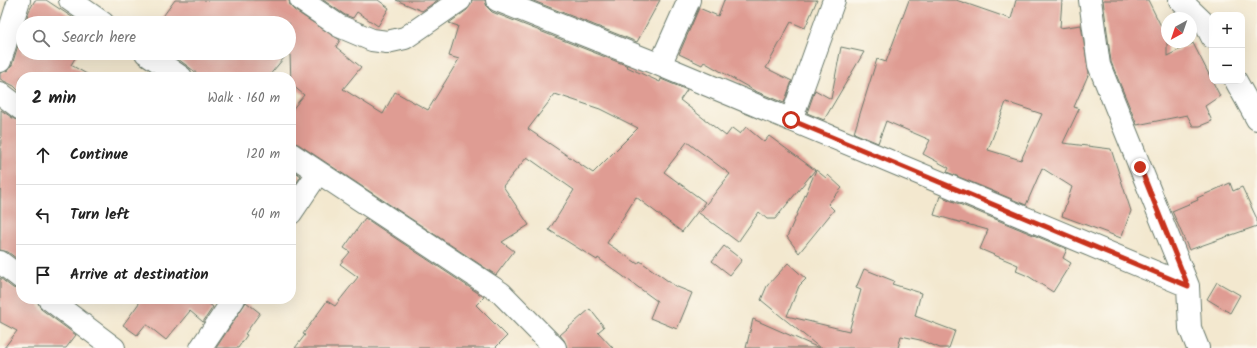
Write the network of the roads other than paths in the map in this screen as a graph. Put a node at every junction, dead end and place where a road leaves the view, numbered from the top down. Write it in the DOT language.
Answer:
graph roads {
  1 [pos="19,0"];
  2 [pos="70,0"];
  3 [pos="301,0"];
  4 [pos="460,0"];
  5 [pos="497,0"];
  6 [pos="688,0"];
  7 [pos="834,0"];
  8 [pos="1090,0"];
  9 [pos="1180,0"];
  10 [pos="93,16"];
  11 [pos="1209,31"];
  12 [pos="156,60"];
  13 [pos="0,61"];
  14 [pos="660,65"];
  15 [pos="174,72"];
  16 [pos="1238,84"];
  17 [pos="0,93"];
  18 [pos="16,105"];
  19 [pos="1257,119"];
  20 [pos="791,120"];
  21 [pos="296,158"];
  22 [pos="318,173"];
  23 [pos="296,206"];
  24 [pos="0,262"];
  25 [pos="16,274"];
  26 [pos="1188,286"];
  27 [pos="56,304"];
  28 [pos="231,304"];
  29 [pos="114,348"];
  30 [pos="201,348"];
  31 [pos="555,348"];
  32 [pos="1198,348"];
  1 -- 13 [label="street"];
  2 -- 10 [label="street"];
  3 -- 4 [label="street"];
  5 -- 14 [label="street"];
  6 -- 14 [label="street"];
  7 -- 20 [label="street"];
  8 -- 26 [label="street"];
  9 -- 11 [label="street"];
  12 -- 15 [label="street"];
  14 -- 20 [label="street"];
  16 -- 19 [label="street"];
  17 -- 18 [label="street"];
  20 -- 26 [label="street"];
  21 -- 22 [label="street"];
  22 -- 23 [label="street"];
  22 -- 31 [label="street"];
  24 -- 25 [label="street"];
  26 -- 32 [label="street"];
  27 -- 29 [label="street"];
  28 -- 30 [label="street"];
}
